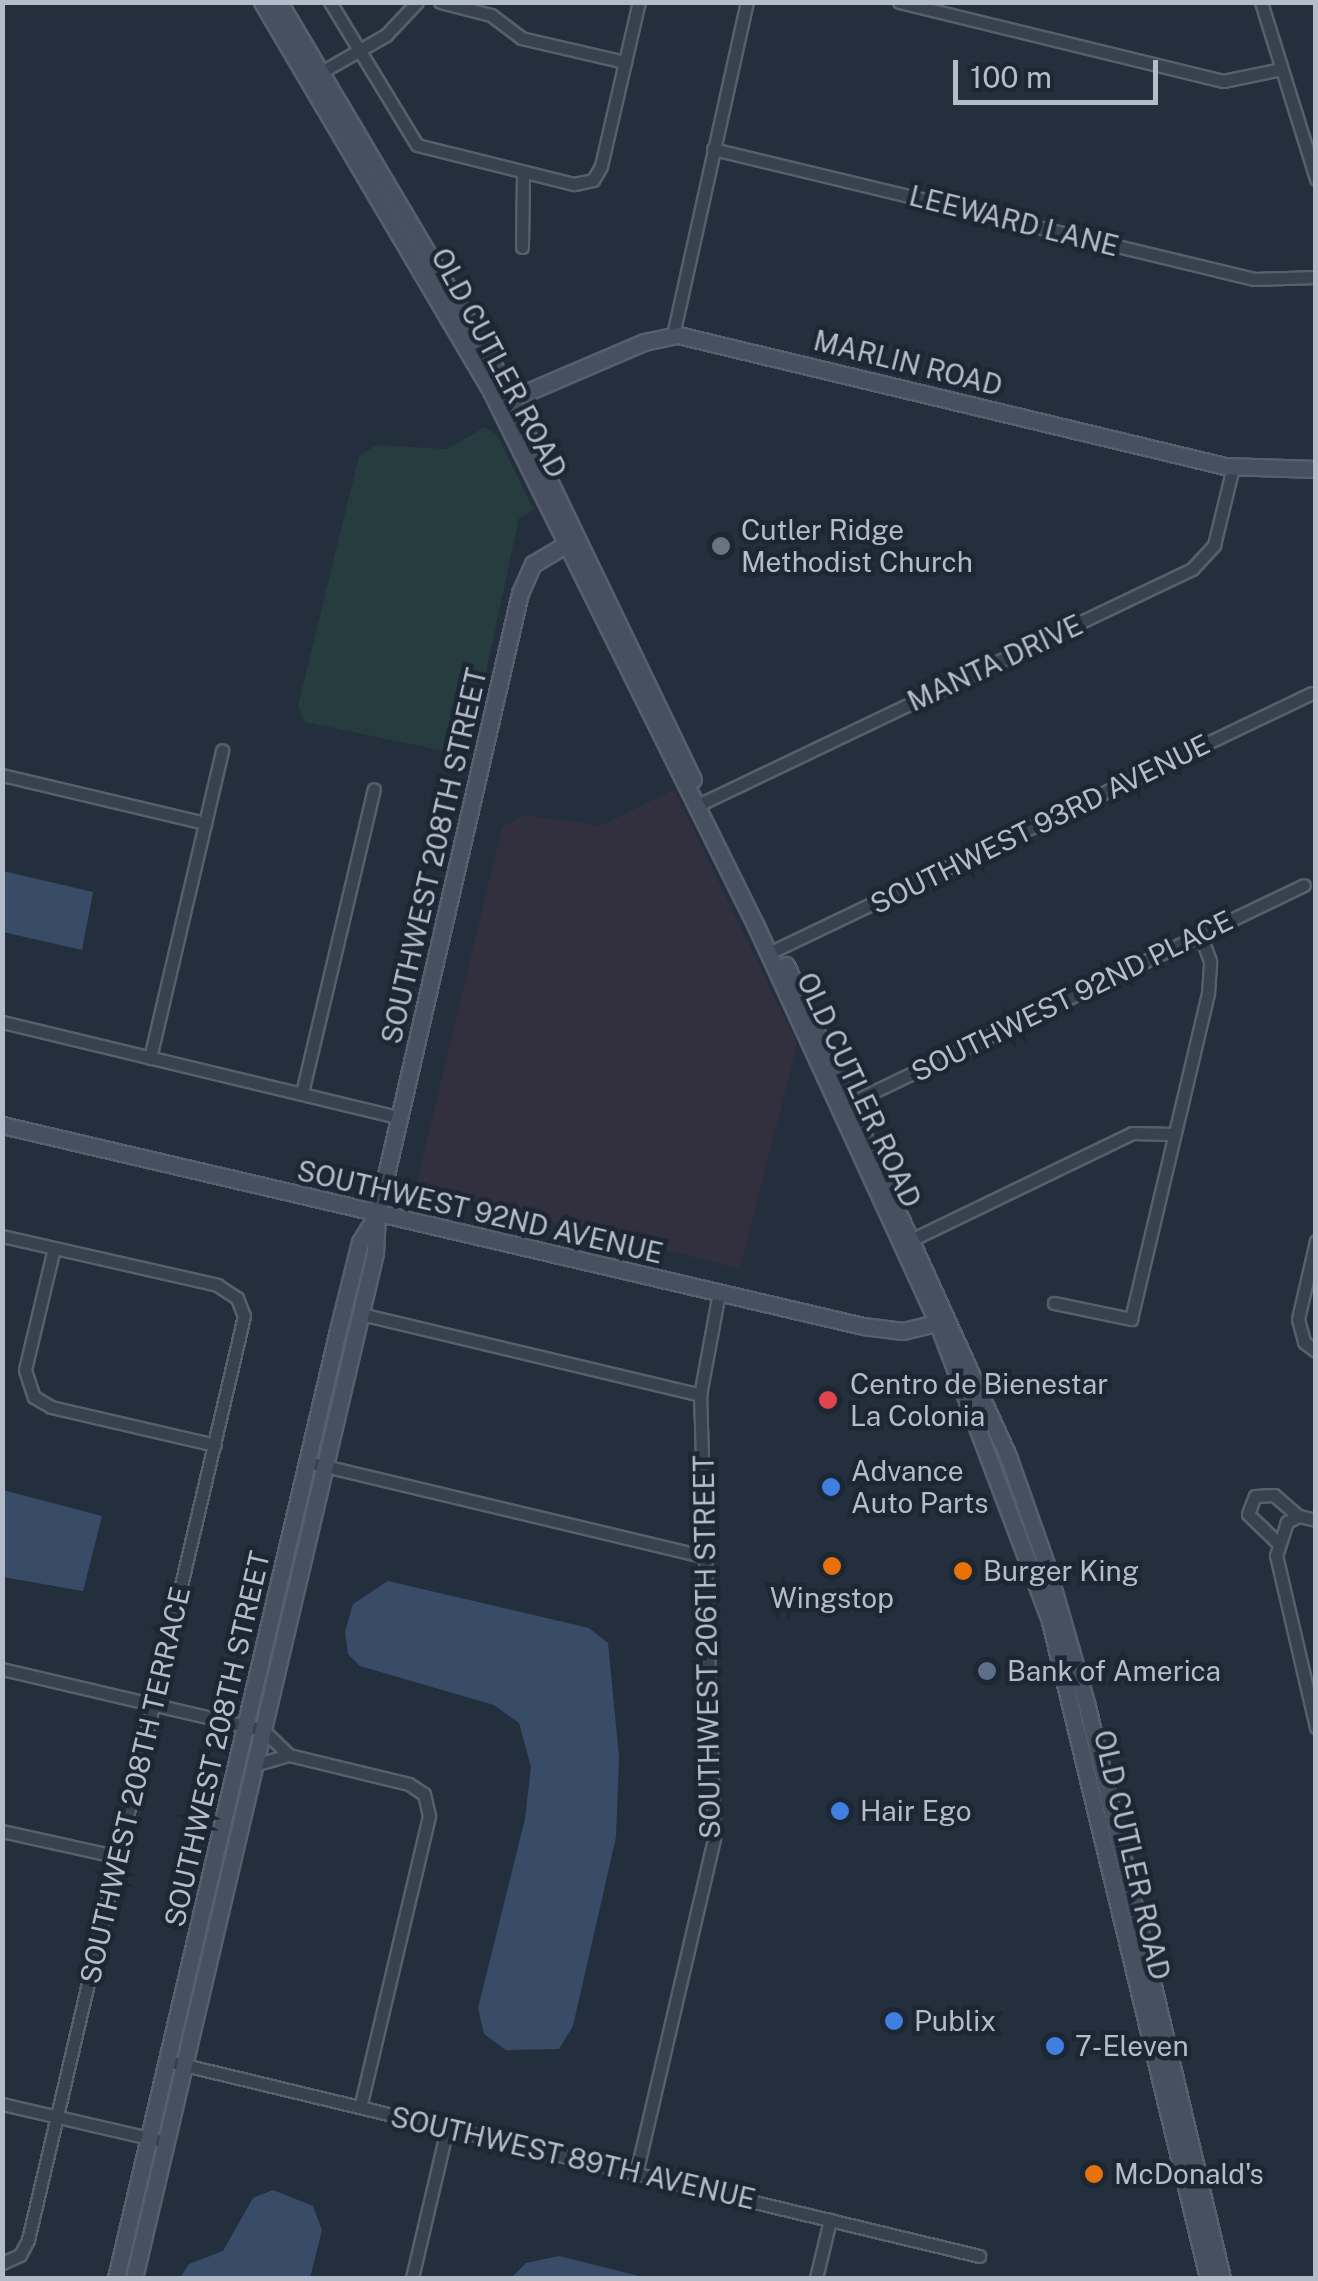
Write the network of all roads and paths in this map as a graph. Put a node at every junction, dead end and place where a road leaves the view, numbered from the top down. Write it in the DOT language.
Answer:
graph roads {
  1 [pos="262,2"];
  2 [pos="279,2"];
  3 [pos="330,2"];
  4 [pos="417,2"];
  5 [pos="440,2"];
  6 [pos="639,2"];
  7 [pos="748,2"];
  8 [pos="899,2"];
  9 [pos="1262,2"];
  10 [pos="358,51"];
  11 [pos="625,62"];
  12 [pos="1281,69"];
  13 [pos="314,77"];
  14 [pos="713,149"];
  15 [pos="523,173"];
  16 [pos="1316,179"];
  17 [pos="522,247"];
  18 [pos="1316,277"];
  19 [pos="673,335"];
  20 [pos="504,402"];
  21 [pos="1233,468"];
  22 [pos="1316,468"];
  23 [pos="573,541"];
  24 [pos="1312,693"];
  25 [pos="222,750"];
  26 [pos="2,775"];
  27 [pos="374,788"];
  28 [pos="700,804"];
  29 [pos="205,823"];
  30 [pos="1304,885"];
  31 [pos="1200,934"];
  32 [pos="773,951"];
  33 [pos="2,1022"];
  34 [pos="150,1058"];
  35 [pos="302,1093"];
  36 [pos="846,1105"];
  37 [pos="399,1118"];
  38 [pos="2,1125"];
  39 [pos="1173,1134"];
  40 [pos="376,1214"];
  41 [pos="2,1236"];
  42 [pos="913,1238"];
  43 [pos="1316,1242"];
  44 [pos="54,1248"];
  45 [pos="718,1292"];
  46 [pos="1054,1303"];
  47 [pos="361,1314"];
  48 [pos="943,1322"];
  49 [pos="1316,1351"];
  50 [pos="700,1395"];
  51 [pos="214,1445"];
  52 [pos="316,1464"];
  53 [pos="1292,1519"];
  54 [pos="1316,1520"];
  55 [pos="1277,1542"];
  56 [pos="706,1557"];
  57 [pos="1045,1583"];
  58 [pos="2,1669"];
  59 [pos="154,1705"];
  60 [pos="1074,1718"];
  61 [pos="245,1726"];
  62 [pos="1316,1727"];
  63 [pos="262,1730"];
  64 [pos="1094,1737"];
  65 [pos="289,1755"];
  66 [pos="254,1765"];
  67 [pos="2,1831"];
  68 [pos="119,1857"];
  69 [pos="1121,1884"];
  70 [pos="167,2061"];
  71 [pos="184,2065"];
  72 [pos="2,2104"];
  73 [pos="360,2108"];
  74 [pos="57,2117"];
  75 [pos="447,2129"];
  76 [pos="149,2138"];
  77 [pos="166,2142"];
  78 [pos="1184,2148"];
  79 [pos="636,2174"];
  80 [pos="830,2220"];
  81 [pos="979,2256"];
  82 [pos="5,2262"];
  83 [pos="116,2278"];
  84 [pos="134,2278"];
  85 [pos="412,2278"];
  86 [pos="816,2278"];
  87 [pos="1208,2278"];
  88 [pos="1222,2278"];
  1 -- 13 [label="street, OLD CUTLER ROAD"];
  2 -- 13 [label="street, OLD CUTLER ROAD"];
  3 -- 10 [label="street"];
  4 -- 10 [label="street"];
  5 -- 11 [label="street"];
  6 -- 11 [label="street"];
  7 -- 14 [label="street"];
  8 -- 12 [label="street"];
  9 -- 12 [label="street"];
  10 -- 13 [label="street"];
  10 -- 15 [label="street"];
  11 -- 15 [label="street"];
  12 -- 16 [label="street"];
  13 -- 20 [label="street, OLD CUTLER ROAD"];
  14 -- 18 [label="street, LEEWARD LANE"];
  14 -- 19 [label="street"];
  15 -- 17 [label="street"];
  19 -- 20 [label="street"];
  19 -- 21 [label="street, MARLIN ROAD"];
  20 -- 23 [label="street, OLD CUTLER ROAD"];
  21 -- 22 [label="street, MARLIN ROAD"];
  21 -- 28 [label="street, MANTA DRIVE"];
  23 -- 28 [label="street, OLD CUTLER ROAD"];
  23 -- 37 [label="street, SOUTHWEST 208TH STREET"];
  24 -- 32 [label="street, SOUTHWEST 93RD AVENUE"];
  25 -- 29 [label="street"];
  26 -- 29 [label="street"];
  27 -- 35 [label="street"];
  28 -- 32 [label="street, OLD CUTLER ROAD"];
  29 -- 34 [label="street"];
  30 -- 31 [label="street, SOUTHWEST 92ND PLACE"];
  31 -- 36 [label="street, SOUTHWEST 92ND PLACE"];
  31 -- 39 [label="street"];
  32 -- 36 [label="street, OLD CUTLER ROAD"];
  33 -- 34 [label="street"];
  34 -- 35 [label="street"];
  35 -- 37 [label="street"];
  36 -- 42 [label="street, OLD CUTLER ROAD"];
  36 -- 48 [label="street, OLD CUTLER ROAD"];
  37 -- 40 [label="street, SOUTHWEST 208TH STREET"];
  38 -- 40 [label="street, SOUTHWEST 92ND AVENUE"];
  39 -- 42 [label="street"];
  39 -- 46 [label="street"];
  40 -- 45 [label="street, SOUTHWEST 92ND AVENUE"];
  40 -- 47 [label="street, SOUTHWEST 208TH STREET"];
  40 -- 52 [label="street, SOUTHWEST 208TH STREET"];
  41 -- 44 [label="street"];
  42 -- 48 [label="street, OLD CUTLER ROAD"];
  43 -- 49 [label="street"];
  44 -- 51 [label="street"];
  44 -- 51 [label="street, SOUTHWEST 208TH TERRACE"];
  45 -- 48 [label="street, SOUTHWEST 92ND AVENUE"];
  45 -- 50 [label="street, SOUTHWEST 206TH STREET"];
  47 -- 50 [label="street"];
  47 -- 52 [label="street, SOUTHWEST 208TH STREET"];
  48 -- 57 [label="street, OLD CUTLER ROAD"];
  50 -- 56 [label="street, SOUTHWEST 206TH STREET"];
  51 -- 59 [label="street, SOUTHWEST 208TH TERRACE"];
  52 -- 56 [label="street"];
  52 -- 61 [label="street, SOUTHWEST 208TH STREET"];
  52 -- 63 [label="street, SOUTHWEST 208TH STREET"];
  53 -- 54 [label="street"];
  53 -- 55 [label="street"];
  53 -- 55 [label="street"];
  55 -- 62 [label="street"];
  56 -- 79 [label="street, SOUTHWEST 206TH STREET"];
  57 -- 60 [label="street, OLD CUTLER ROAD"];
  57 -- 64 [label="street, OLD CUTLER ROAD"];
  58 -- 59 [label="street"];
  59 -- 61 [label="street"];
  59 -- 68 [label="street, SOUTHWEST 208TH TERRACE"];
  60 -- 64 [label="street"];
  60 -- 69 [label="street, OLD CUTLER ROAD"];
  61 -- 63 [label="street"];
  61 -- 70 [label="street, SOUTHWEST 208TH STREET"];
  63 -- 65 [label="street"];
  63 -- 66 [label="street, SOUTHWEST 208TH STREET"];
  64 -- 69 [label="street, OLD CUTLER ROAD"];
  65 -- 66 [label="street"];
  65 -- 73 [label="street"];
  66 -- 71 [label="street, SOUTHWEST 208TH STREET"];
  67 -- 68 [label="street"];
  68 -- 74 [label="street, SOUTHWEST 208TH TERRACE"];
  69 -- 78 [label="street, OLD CUTLER ROAD"];
  70 -- 71 [label="street, SOUTHWEST 89TH AVENUE"];
  70 -- 76 [label="street, SOUTHWEST 208TH STREET"];
  71 -- 73 [label="street, SOUTHWEST 89TH AVENUE"];
  71 -- 77 [label="street, SOUTHWEST 208TH STREET"];
  72 -- 74 [label="street"];
  73 -- 75 [label="street, SOUTHWEST 89TH AVENUE"];
  74 -- 76 [label="street"];
  74 -- 82 [label="street, SOUTHWEST 208TH TERRACE"];
  75 -- 79 [label="street, SOUTHWEST 89TH AVENUE"];
  75 -- 85 [label="street"];
  76 -- 77 [label="street"];
  76 -- 83 [label="street, SOUTHWEST 208TH STREET"];
  77 -- 84 [label="street, SOUTHWEST 208TH STREET"];
  78 -- 87 [label="street, OLD CUTLER ROAD"];
  78 -- 88 [label="street, OLD CUTLER ROAD"];
  79 -- 80 [label="street, SOUTHWEST 89TH AVENUE"];
  80 -- 81 [label="street, SOUTHWEST 89TH AVENUE"];
  80 -- 86 [label="street"];
}
